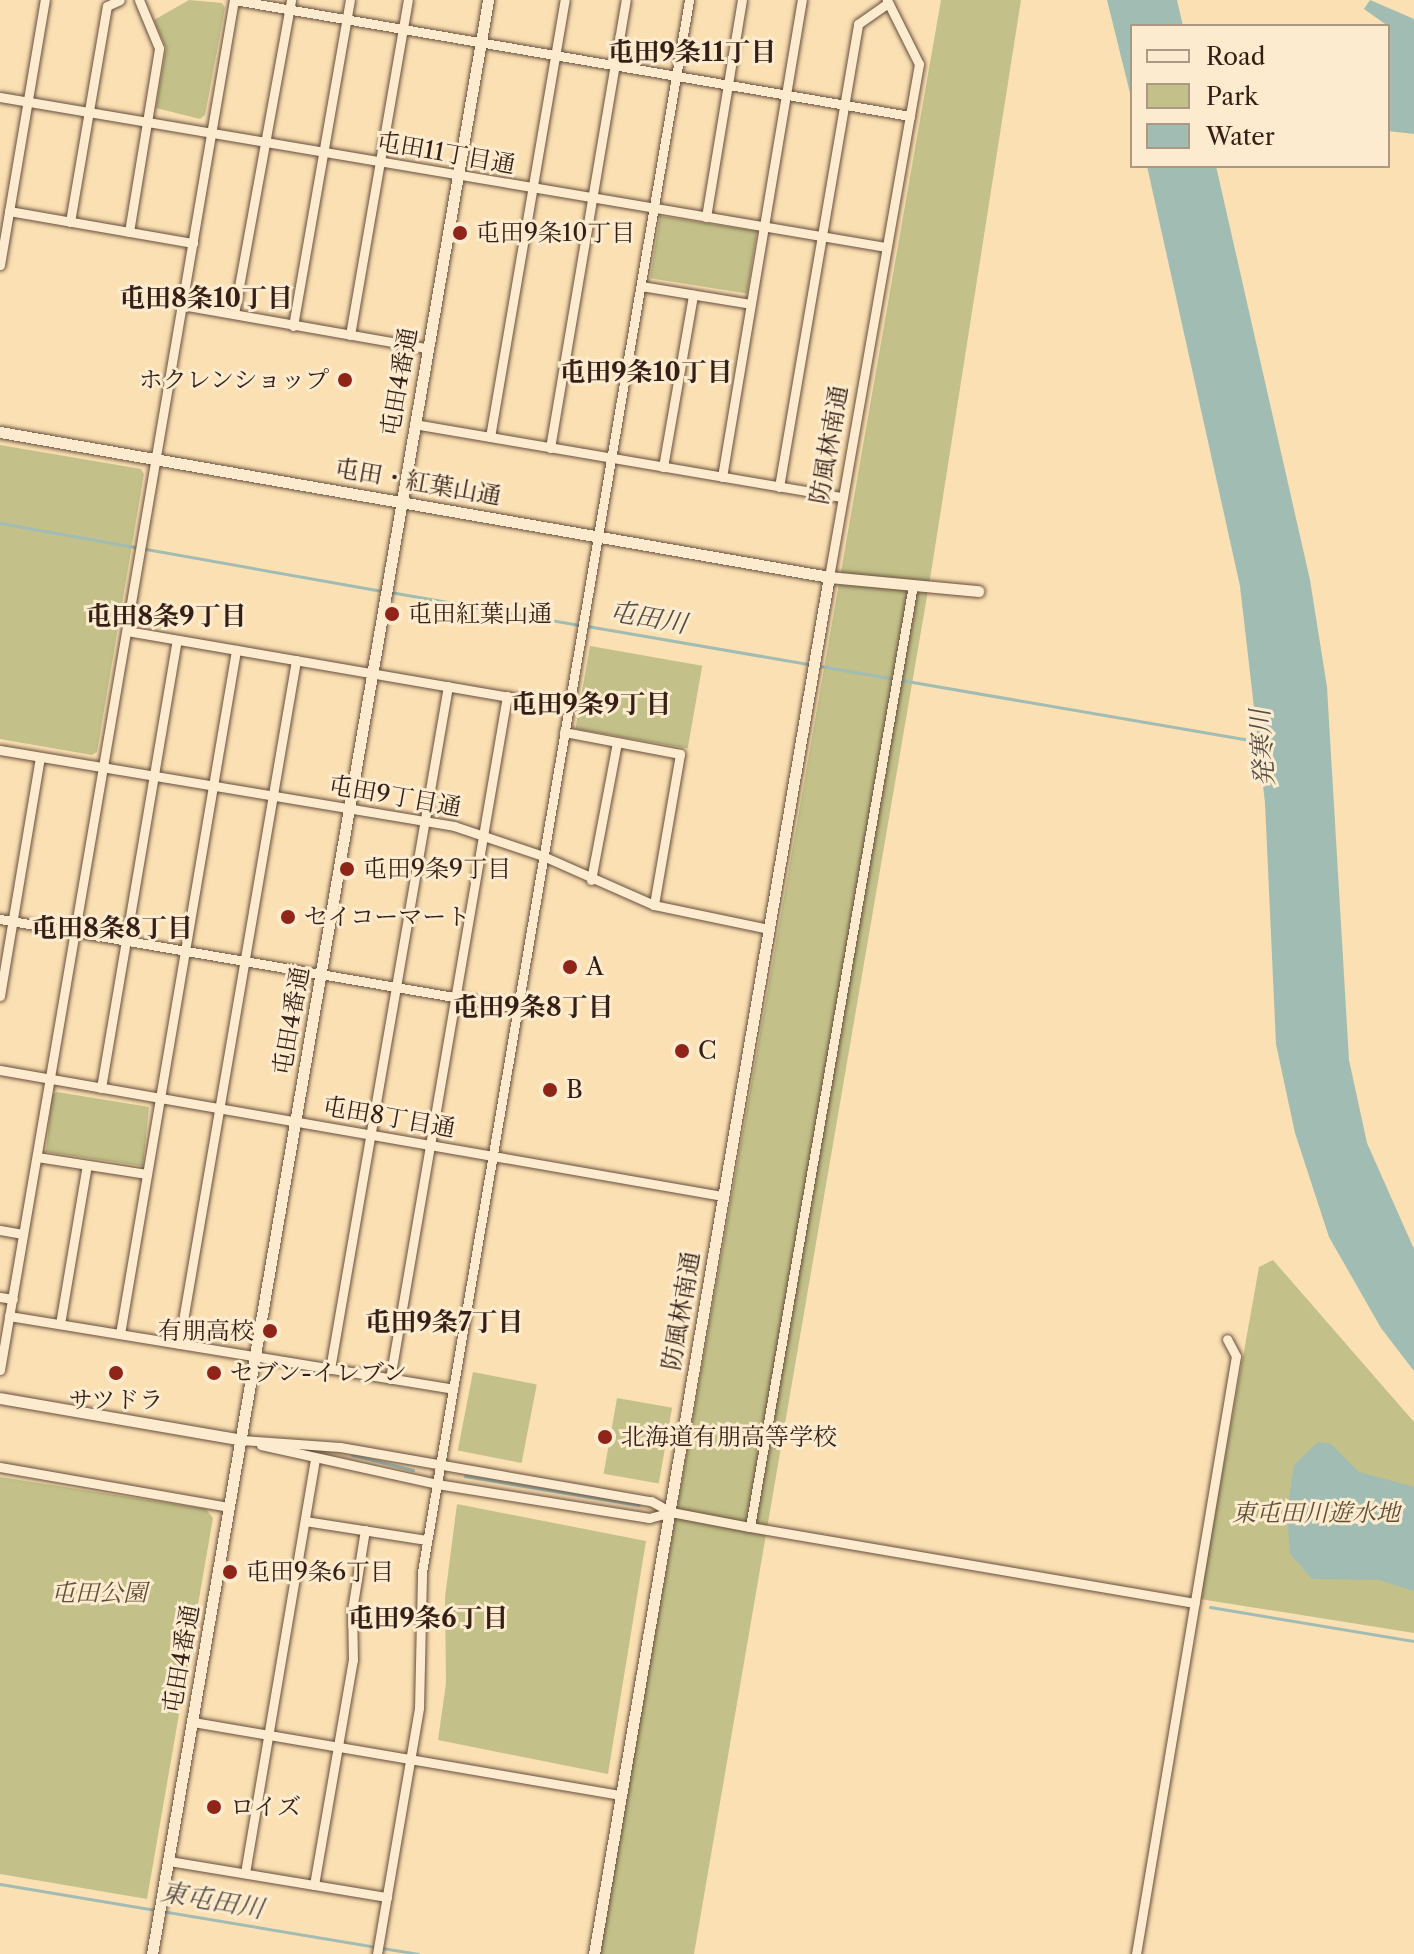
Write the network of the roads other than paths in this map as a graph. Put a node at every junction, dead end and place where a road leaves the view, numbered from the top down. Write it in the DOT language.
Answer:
graph roads {
  1 [pos="45,0"];
  2 [pos="120,0"];
  3 [pos="139,0"];
  4 [pos="350,0"];
  5 [pos="408,0"];
  6 [pos="488,0"];
  7 [pos="565,0"];
  8 [pos="626,0"];
  9 [pos="689,0"];
  10 [pos="742,0"];
  11 [pos="802,0"];
  12 [pos="888,2"];
  13 [pos="290,5"];
  14 [pos="347,20"];
  15 [pos="403,29"];
  16 [pos="481,42"];
  17 [pos="556,55"];
  18 [pos="614,65"];
  19 [pos="677,76"];
  20 [pos="728,85"];
  21 [pos="786,95"];
  22 [pos="0,97"];
  23 [pos="28,101"];
  24 [pos="845,104"];
  25 [pos="89,112"];
  26 [pos="910,116"];
  27 [pos="148,122"];
  28 [pos="212,133"];
  29 [pos="266,142"];
  30 [pos="322,152"];
  31 [pos="380,162"];
  32 [pos="456,175"];
  33 [pos="533,188"];
  34 [pos="593,198"];
  35 [pos="655,208"];
  36 [pos="9,211"];
  37 [pos="706,217"];
  38 [pos="70,222"];
  39 [pos="764,227"];
  40 [pos="129,232"];
  41 [pos="822,236"];
  42 [pos="193,243"];
  43 [pos="886,247"];
  44 [pos="0,265"];
  45 [pos="641,286"];
  46 [pos="693,295"];
  47 [pos="751,304"];
  48 [pos="182,305"];
  49 [pos="234,314"];
  50 [pos="293,326"];
  51 [pos="350,335"];
  52 [pos="426,348"];
  53 [pos="414,424"];
  54 [pos="0,432"];
  55 [pos="490,437"];
  56 [pos="550,448"];
  57 [pos="156,459"];
  58 [pos="611,459"];
  59 [pos="663,467"];
  60 [pos="722,477"];
  61 [pos="779,487"];
  62 [pos="842,497"];
  63 [pos="401,502"];
  64 [pos="598,534"];
  65 [pos="829,577"];
  66 [pos="913,585"];
  67 [pos="978,591"];
  68 [pos="127,631"];
  69 [pos="177,640"];
  70 [pos="236,650"];
  71 [pos="296,660"];
  72 [pos="372,673"];
  73 [pos="448,686"];
  74 [pos="507,696"];
  75 [pos="568,707"];
  76 [pos="564,732"];
  77 [pos="617,742"];
  78 [pos="0,750"];
  79 [pos="40,757"];
  80 [pos="103,767"];
  81 [pos="154,775"];
  82 [pos="214,786"];
  83 [pos="272,796"];
  84 [pos="350,808"];
  85 [pos="424,820"];
  86 [pos="483,833"];
  87 [pos="543,856"];
  88 [pos="591,880"];
  89 [pos="654,905"];
  90 [pos="0,919"];
  91 [pos="13,921"];
  92 [pos="769,929"];
  93 [pos="75,931"];
  94 [pos="126,940"];
  95 [pos="186,950"];
  96 [pos="244,961"];
  97 [pos="322,974"];
  98 [pos="396,987"];
  99 [pos="0,996"];
  100 [pos="455,997"];
  101 [pos="518,1008"];
  102 [pos="0,1070"];
  103 [pos="50,1079"];
  104 [pos="101,1088"];
  105 [pos="161,1098"];
  106 [pos="219,1108"];
  107 [pos="296,1122"];
  108 [pos="370,1134"];
  109 [pos="430,1144"];
  110 [pos="493,1156"];
  111 [pos="37,1157"];
  112 [pos="87,1165"];
  113 [pos="147,1174"];
  114 [pos="723,1196"];
  115 [pos="0,1230"];
  116 [pos="23,1234"];
  117 [pos="0,1297"];
  118 [pos="13,1299"];
  119 [pos="9,1316"];
  120 [pos="60,1324"];
  121 [pos="120,1334"];
  122 [pos="1227,1339"];
  123 [pos="179,1344"];
  124 [pos="256,1357"];
  125 [pos="330,1369"];
  126 [pos="0,1370"];
  127 [pos="390,1379"];
  128 [pos="453,1389"];
  129 [pos="0,1398"];
  130 [pos="242,1440"];
  131 [pos="315,1460"];
  132 [pos="440,1464"];
  133 [pos="0,1467"];
  134 [pos="437,1484"];
  135 [pos="230,1507"];
  136 [pos="671,1512"];
  137 [pos="305,1521"];
  138 [pos="750,1527"];
  139 [pos="365,1530"];
  140 [pos="427,1540"];
  141 [pos="1195,1603"];
  142 [pos="193,1722"];
  143 [pos="268,1735"];
  144 [pos="338,1748"];
  145 [pos="410,1761"];
  146 [pos="621,1795"];
  147 [pos="169,1861"];
  148 [pos="245,1873"];
  149 [pos="314,1885"];
  150 [pos="387,1897"];
  151 [pos="152,1954"];
  152 [pos="377,1954"];
  153 [pos="594,1954"];
  154 [pos="1136,1954"];
  1 -- 23 [label="street"];
  2 -- 25 [label="street"];
  3 -- 27 [label="street"];
  4 -- 14 [label="street"];
  5 -- 15 [label="street"];
  6 -- 16 [label="street, 屯田4番通"];
  7 -- 17 [label="street"];
  8 -- 18 [label="street"];
  9 -- 19 [label="street"];
  10 -- 20 [label="street"];
  11 -- 21 [label="street"];
  12 -- 24 [label="street"];
  12 -- 26 [label="street, 防風林南通"];
  13 -- 14 [label="street"];
  13 -- 28 [label="street"];
  13 -- 29 [label="street"];
  14 -- 15 [label="street"];
  14 -- 30 [label="street"];
  15 -- 16 [label="street"];
  15 -- 31 [label="street"];
  16 -- 17 [label="street"];
  16 -- 32 [label="street, 屯田4番通"];
  17 -- 18 [label="street"];
  17 -- 33 [label="street"];
  18 -- 19 [label="street"];
  18 -- 34 [label="street"];
  19 -- 20 [label="street"];
  19 -- 35 [label="street"];
  20 -- 21 [label="street"];
  20 -- 37 [label="street"];
  21 -- 24 [label="street"];
  21 -- 39 [label="street"];
  22 -- 23 [label="street, 屯田11丁目通"];
  23 -- 25 [label="street, 屯田11丁目通"];
  23 -- 36 [label="street"];
  24 -- 26 [label="street"];
  24 -- 41 [label="street"];
  25 -- 27 [label="street, 屯田11丁目通"];
  25 -- 38 [label="street"];
  26 -- 43 [label="street, 防風林南通"];
  27 -- 28 [label="street, 屯田11丁目通"];
  27 -- 40 [label="street"];
  28 -- 29 [label="street, 屯田11丁目通"];
  28 -- 42 [label="street"];
  29 -- 30 [label="street, 屯田11丁目通"];
  29 -- 49 [label="street"];
  30 -- 31 [label="street, 屯田11丁目通"];
  30 -- 50 [label="street"];
  31 -- 32 [label="street, 屯田11丁目通"];
  31 -- 51 [label="street"];
  32 -- 33 [label="street, 屯田11丁目通"];
  32 -- 52 [label="street, 屯田4番通"];
  33 -- 34 [label="street, 屯田11丁目通"];
  33 -- 55 [label="street"];
  34 -- 35 [label="street, 屯田11丁目通"];
  34 -- 56 [label="street"];
  35 -- 37 [label="street, 屯田11丁目通"];
  35 -- 45 [label="street"];
  36 -- 38 [label="street"];
  36 -- 44 [label="street"];
  37 -- 39 [label="street, 屯田11丁目通"];
  38 -- 40 [label="street"];
  39 -- 41 [label="street, 屯田11丁目通"];
  39 -- 47 [label="street"];
  40 -- 42 [label="street"];
  41 -- 43 [label="street, 屯田11丁目通"];
  41 -- 61 [label="street"];
  42 -- 48 [label="street"];
  43 -- 62 [label="street, 防風林南通"];
  45 -- 46 [label="street"];
  45 -- 58 [label="street"];
  46 -- 47 [label="street"];
  46 -- 59 [label="street"];
  47 -- 60 [label="street"];
  48 -- 49 [label="street"];
  48 -- 57 [label="street"];
  49 -- 50 [label="street"];
  50 -- 51 [label="street"];
  51 -- 52 [label="street"];
  52 -- 53 [label="street, 屯田4番通"];
  53 -- 55 [label="street"];
  53 -- 63 [label="street, 屯田4番通"];
  54 -- 57 [label="street, 屯田・紅葉山通"];
  55 -- 56 [label="street"];
  56 -- 58 [label="street"];
  57 -- 63 [label="street, 屯田・紅葉山通"];
  57 -- 68 [label="street"];
  58 -- 59 [label="street"];
  58 -- 64 [label="street"];
  59 -- 60 [label="street"];
  60 -- 61 [label="street"];
  61 -- 62 [label="street"];
  62 -- 65 [label="street, 防風林南通"];
  63 -- 64 [label="street, 屯田・紅葉山通"];
  63 -- 72 [label="street, 屯田4番通"];
  64 -- 65 [label="street, 屯田・紅葉山通"];
  64 -- 75 [label="street"];
  65 -- 66 [label="street, 屯田・紅葉山通"];
  65 -- 92 [label="street, 防風林南通"];
  66 -- 67 [label="street, 屯田・紅葉山通"];
  66 -- 138 [label="street"];
  68 -- 69 [label="street"];
  68 -- 80 [label="street"];
  69 -- 70 [label="street"];
  69 -- 81 [label="street"];
  70 -- 71 [label="street"];
  70 -- 82 [label="street"];
  71 -- 72 [label="street"];
  71 -- 83 [label="street"];
  72 -- 73 [label="street"];
  72 -- 84 [label="street, 屯田4番通"];
  73 -- 74 [label="street"];
  73 -- 85 [label="street"];
  74 -- 75 [label="street"];
  74 -- 86 [label="street"];
  75 -- 76 [label="street"];
  76 -- 77 [label="street"];
  76 -- 87 [label="street"];
  77 -- 88 [label="street"];
  77 -- 89 [label="street"];
  78 -- 79 [label="street, 屯田9丁目通"];
  79 -- 80 [label="street, 屯田9丁目通"];
  79 -- 91 [label="street"];
  80 -- 81 [label="street, 屯田9丁目通"];
  80 -- 93 [label="street"];
  81 -- 82 [label="street, 屯田9丁目通"];
  81 -- 94 [label="street"];
  82 -- 83 [label="street, 屯田9丁目通"];
  82 -- 95 [label="street"];
  83 -- 84 [label="street, 屯田9丁目通"];
  83 -- 96 [label="street"];
  84 -- 85 [label="street, 屯田9丁目通"];
  84 -- 97 [label="street, 屯田4番通"];
  85 -- 86 [label="street, 屯田9丁目通"];
  85 -- 98 [label="street"];
  86 -- 87 [label="street, 屯田9丁目通"];
  86 -- 100 [label="street"];
  87 -- 88 [label="street, 屯田9丁目通"];
  87 -- 101 [label="street"];
  88 -- 89 [label="street, 屯田9丁目通"];
  89 -- 92 [label="street, 屯田9丁目通"];
  90 -- 91 [label="street"];
  91 -- 93 [label="street"];
  91 -- 99 [label="street"];
  92 -- 114 [label="street, 防風林南通"];
  93 -- 94 [label="street"];
  93 -- 103 [label="street"];
  94 -- 95 [label="street"];
  94 -- 104 [label="street"];
  95 -- 96 [label="street"];
  95 -- 105 [label="street"];
  96 -- 97 [label="street"];
  96 -- 106 [label="street"];
  97 -- 98 [label="street"];
  97 -- 107 [label="street, 屯田4番通"];
  98 -- 100 [label="street"];
  98 -- 108 [label="street"];
  100 -- 101 [label="street"];
  100 -- 109 [label="street"];
  101 -- 110 [label="street"];
  102 -- 103 [label="street, 屯田8丁目通"];
  103 -- 104 [label="street, 屯田8丁目通"];
  103 -- 111 [label="street"];
  104 -- 105 [label="street, 屯田8丁目通"];
  105 -- 106 [label="street, 屯田8丁目通"];
  105 -- 113 [label="street"];
  106 -- 107 [label="street, 屯田8丁目通"];
  106 -- 123 [label="street"];
  107 -- 108 [label="street, 屯田8丁目通"];
  107 -- 124 [label="street, 屯田4番通"];
  108 -- 109 [label="street, 屯田8丁目通"];
  108 -- 125 [label="street"];
  109 -- 110 [label="street, 屯田8丁目通"];
  109 -- 127 [label="street"];
  110 -- 114 [label="street, 屯田8丁目通"];
  110 -- 128 [label="street"];
  111 -- 112 [label="street"];
  111 -- 116 [label="street"];
  112 -- 113 [label="street"];
  112 -- 120 [label="street"];
  113 -- 121 [label="street"];
  114 -- 136 [label="street, 防風林南通"];
  115 -- 116 [label="street"];
  116 -- 118 [label="street"];
  117 -- 118 [label="street"];
  118 -- 119 [label="street"];
  119 -- 120 [label="street"];
  119 -- 126 [label="street"];
  120 -- 121 [label="street"];
  121 -- 123 [label="street"];
  122 -- 141 [label="street"];
  123 -- 124 [label="street"];
  124 -- 125 [label="street"];
  124 -- 130 [label="street, 屯田4番通"];
  125 -- 127 [label="street"];
  127 -- 128 [label="street"];
  128 -- 132 [label="street"];
  129 -- 130 [label="street"];
  130 -- 131 [label="street"];
  130 -- 132 [label="street"];
  130 -- 135 [label="street, 屯田4番通"];
  131 -- 134 [label="street"];
  131 -- 137 [label="street"];
  132 -- 134 [label="street"];
  132 -- 136 [label="street"];
  133 -- 135 [label="street"];
  134 -- 136 [label="street"];
  134 -- 140 [label="street"];
  135 -- 142 [label="street, 屯田4番通"];
  136 -- 138 [label="street"];
  136 -- 146 [label="street, 防風林南通"];
  137 -- 139 [label="street"];
  137 -- 143 [label="street"];
  138 -- 141 [label="street"];
  139 -- 140 [label="street"];
  139 -- 144 [label="street"];
  140 -- 145 [label="street"];
  141 -- 154 [label="street"];
  142 -- 143 [label="street"];
  142 -- 147 [label="street, 屯田4番通"];
  143 -- 144 [label="street"];
  143 -- 148 [label="street"];
  144 -- 145 [label="street"];
  144 -- 149 [label="street"];
  145 -- 146 [label="street"];
  145 -- 150 [label="street"];
  146 -- 153 [label="street, 防風林南通"];
  147 -- 148 [label="street"];
  147 -- 151 [label="street, 屯田4番通"];
  148 -- 149 [label="street"];
  149 -- 150 [label="street"];
  150 -- 152 [label="street"];
}
